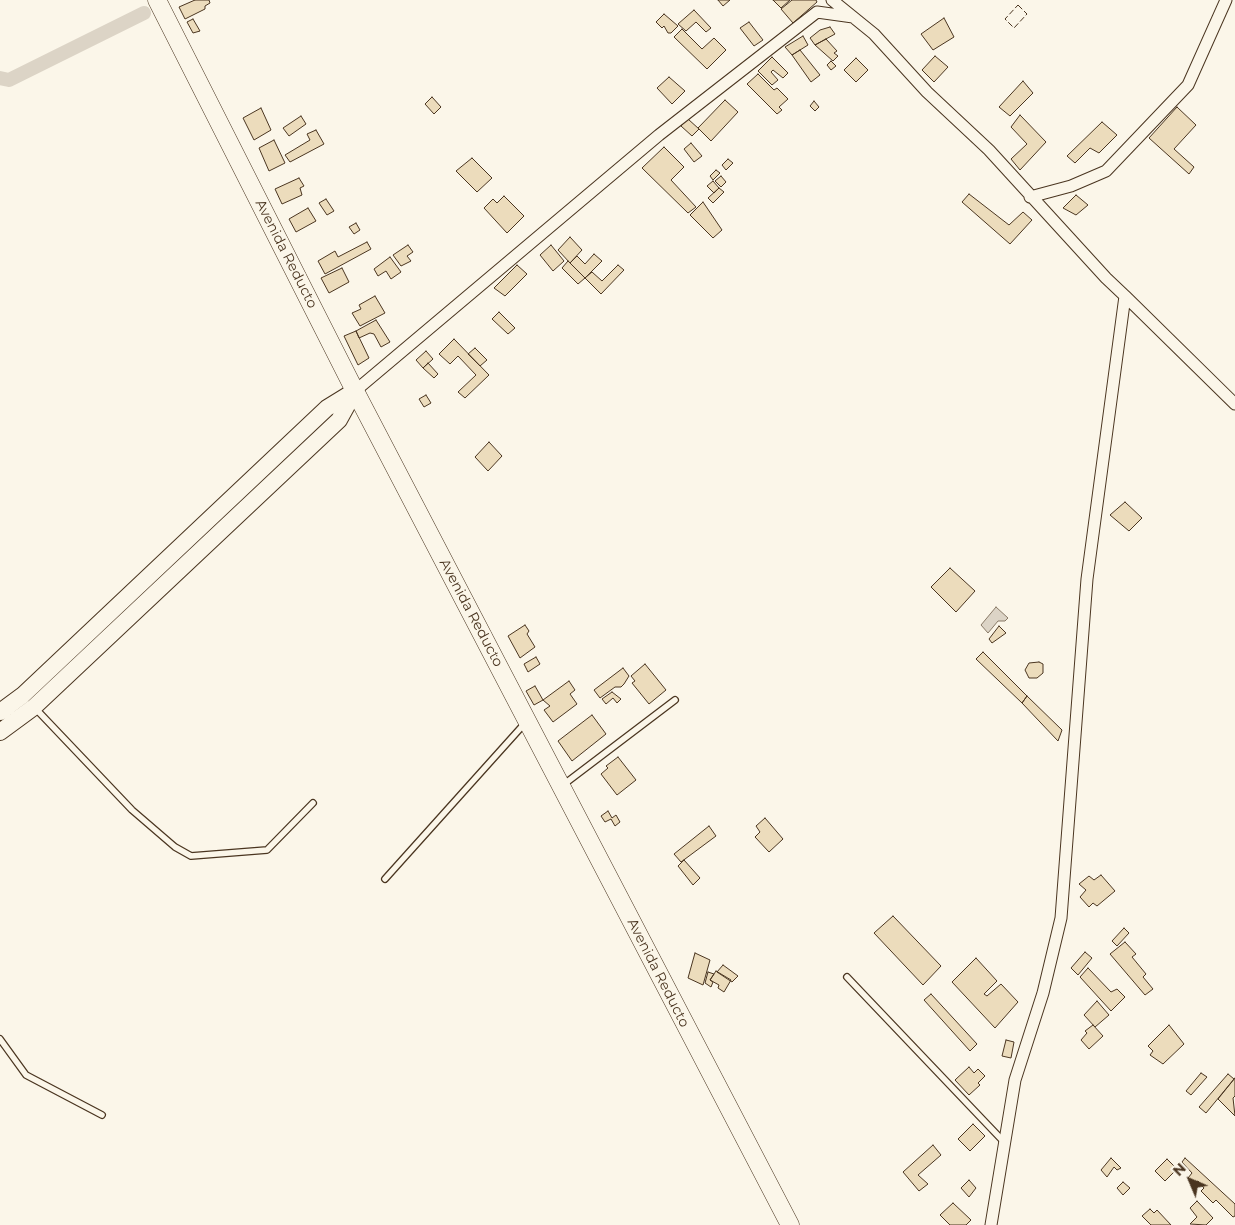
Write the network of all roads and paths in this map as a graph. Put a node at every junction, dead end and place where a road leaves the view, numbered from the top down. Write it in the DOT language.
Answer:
graph roads {
  1 [pos="157,0"];
  2 [pos="832,0"];
  3 [pos="1226,0"];
  4 [pos="853,17"];
  5 [pos="1030,197"];
  6 [pos="1125,296"];
  7 [pos="355,391"];
  8 [pos="1235,404"];
  9 [pos="676,700"];
  10 [pos="28,701"];
  11 [pos="0,712"];
  12 [pos="527,720"];
  13 [pos="0,732"];
  14 [pos="561,786"];
  15 [pos="314,803"];
  16 [pos="385,879"];
  17 [pos="847,977"];
  18 [pos="0,1039"];
  19 [pos="102,1115"];
  20 [pos="1005,1143"];
  21 [pos="790,1225"];
  22 [pos="991,1225"];
  1 -- 7 [label="main road, Avenida Reducto"];
  2 -- 4 [label="street"];
  3 -- 5 [label="street"];
  4 -- 5 [label="street"];
  4 -- 7 [label="street"];
  5 -- 6 [label="street"];
  6 -- 8 [label="street"];
  6 -- 20 [label="street"];
  7 -- 10 [label="street"];
  7 -- 12 [label="main road, Avenida Reducto"];
  9 -- 14 [label="lane"];
  10 -- 11 [label="street"];
  10 -- 13 [label="street"];
  10 -- 15 [label="lane"];
  12 -- 14 [label="main road, Avenida Reducto"];
  12 -- 16 [label="lane"];
  14 -- 21 [label="main road, Avenida Reducto"];
  17 -- 20 [label="lane"];
  18 -- 19 [label="lane"];
  20 -- 22 [label="street"];
}
